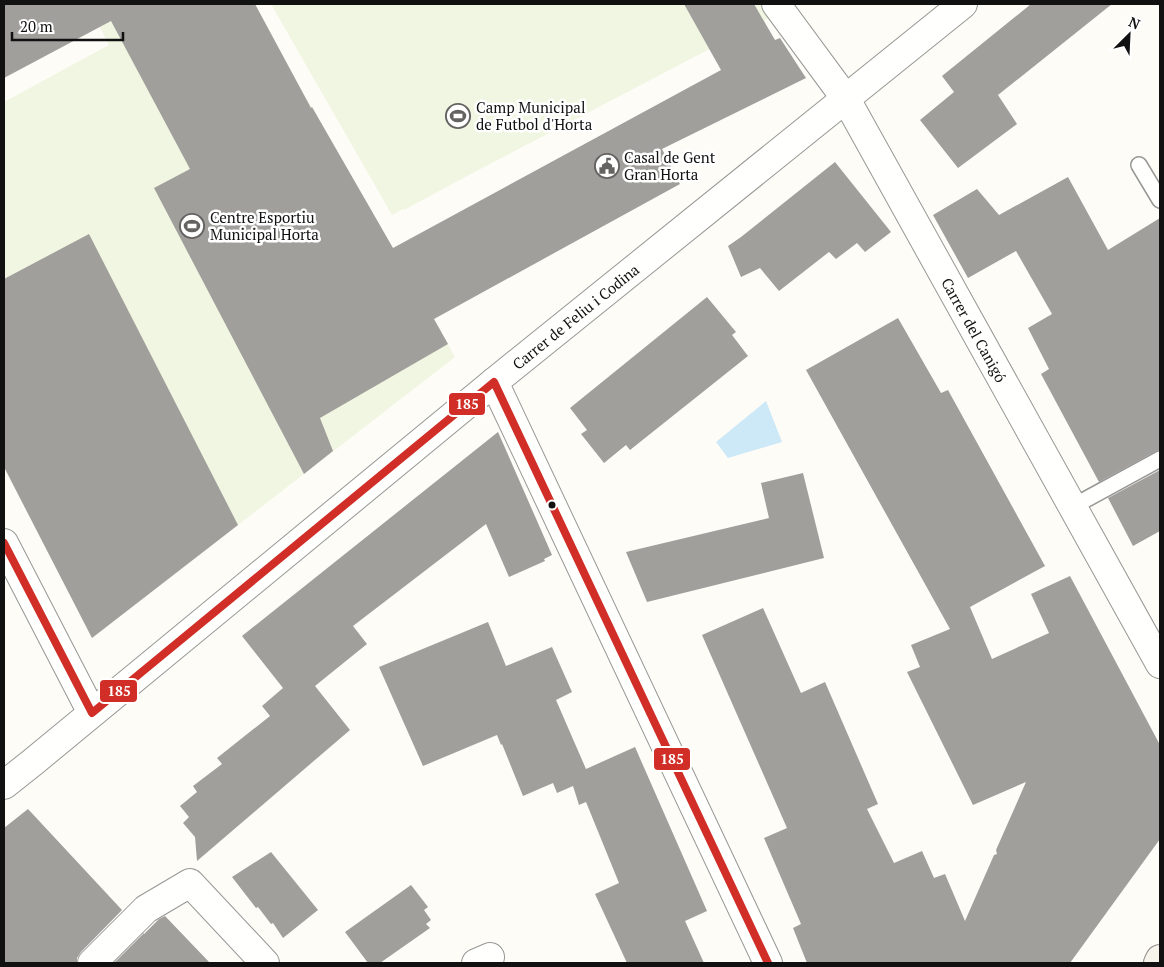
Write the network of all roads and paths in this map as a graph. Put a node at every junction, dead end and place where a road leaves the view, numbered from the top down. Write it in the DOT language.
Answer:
graph roads {
  1 [pos="776,4"];
  2 [pos="963,4"];
  3 [pos="846,99"];
  4 [pos="1139,165"];
  5 [pos="1160,200"];
  6 [pos="494,382"];
  7 [pos="1160,459"];
  8 [pos="1072,506"];
  9 [pos="4,543"];
  10 [pos="1160,664"];
  11 [pos="92,713"];
  12 [pos="4,785"];
  13 [pos="1160,959"];
  14 [pos="92,963"];
  15 [pos="265,963"];
  16 [pos="768,963"];
  17 [pos="1158,963"];
  1 -- 3 [label="street, Carrer del Canigó"];
  2 -- 3 [label="street, Carrer de Feliu i Codina"];
  3 -- 6 [label="street, Carrer de Feliu i Codina"];
  3 -- 8 [label="street, Carrer del Canigó"];
  4 -- 5 [label="lane"];
  6 -- 11 [label="street, Carrer de Feliu i Codina"];
  6 -- 16 [label="street"];
  7 -- 8 [label="lane"];
  8 -- 10 [label="street, Carrer del Canigó"];
  9 -- 11 [label="street"];
  11 -- 12 [label="street, Carrer de Feliu i Codina"];
  13 -- 17 [label="street"];
  14 -- 15 [label="street"];
}
